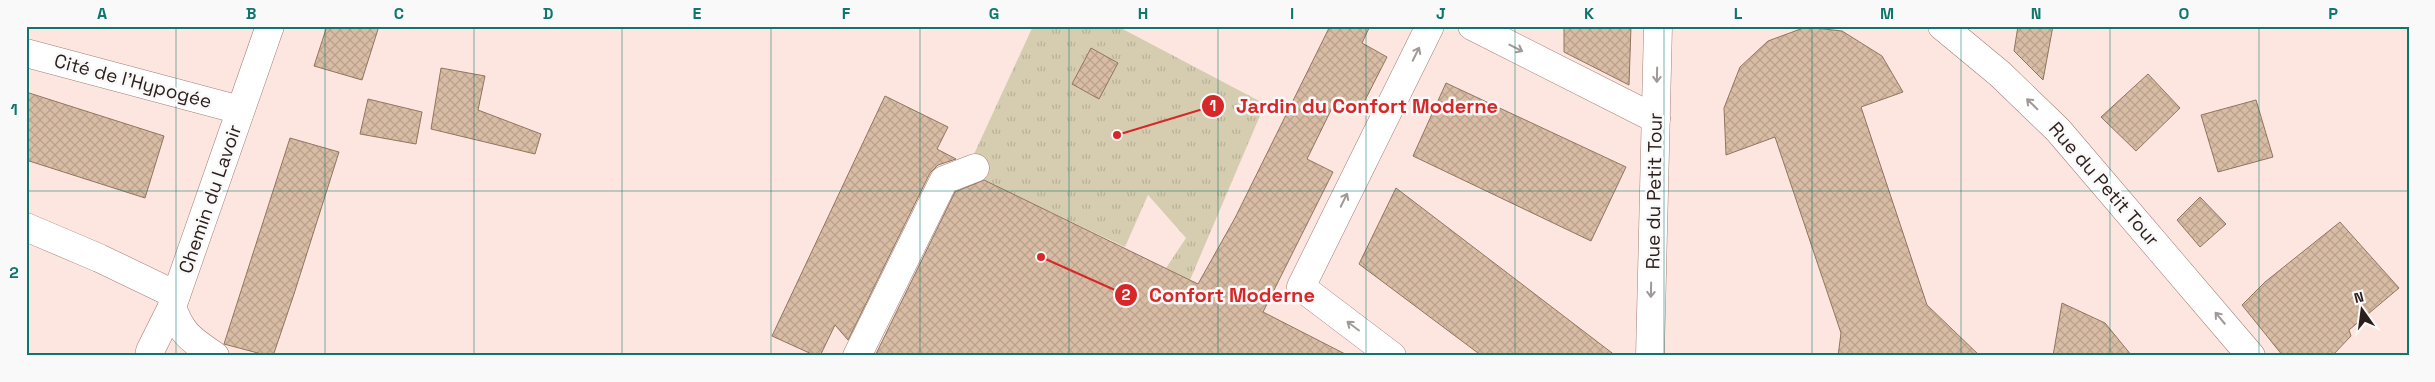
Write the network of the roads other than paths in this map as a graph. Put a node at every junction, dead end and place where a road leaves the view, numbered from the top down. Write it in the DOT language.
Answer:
graph roads {
  1 [pos="270,26"];
  2 [pos="1430,26"];
  3 [pos="1472,26"];
  4 [pos="1658,26"];
  5 [pos="1942,26"];
  6 [pos="26,53"];
  7 [pos="240,110"];
  8 [pos="1656,119"];
  9 [pos="975,168"];
  10 [pos="26,227"];
  11 [pos="174,301"];
  12 [pos="150,351"];
  13 [pos="215,356"];
  14 [pos="857,356"];
  15 [pos="1392,356"];
  16 [pos="1650,356"];
  17 [pos="2251,356"];
  1 -- 7 [label="street, Chemin du Lavoir"];
  15 -- 2 [label="street, one-way"];
  3 -- 8 [label="street, one-way"];
  4 -- 8 [label="street, Rue du Petit Tour, one-way"];
  17 -- 5 [label="street, Rue du Petit Tour, one-way"];
  6 -- 7 [label="street, Cité de l'Hypogée"];
  7 -- 11 [label="street, Chemin du Lavoir"];
  8 -- 16 [label="street, Rue du Petit Tour, one-way"];
  9 -- 14 [label="street"];
  10 -- 11 [label="street"];
  11 -- 12 [label="street, Chemin du Lavoir"];
  11 -- 13 [label="street"];
}
